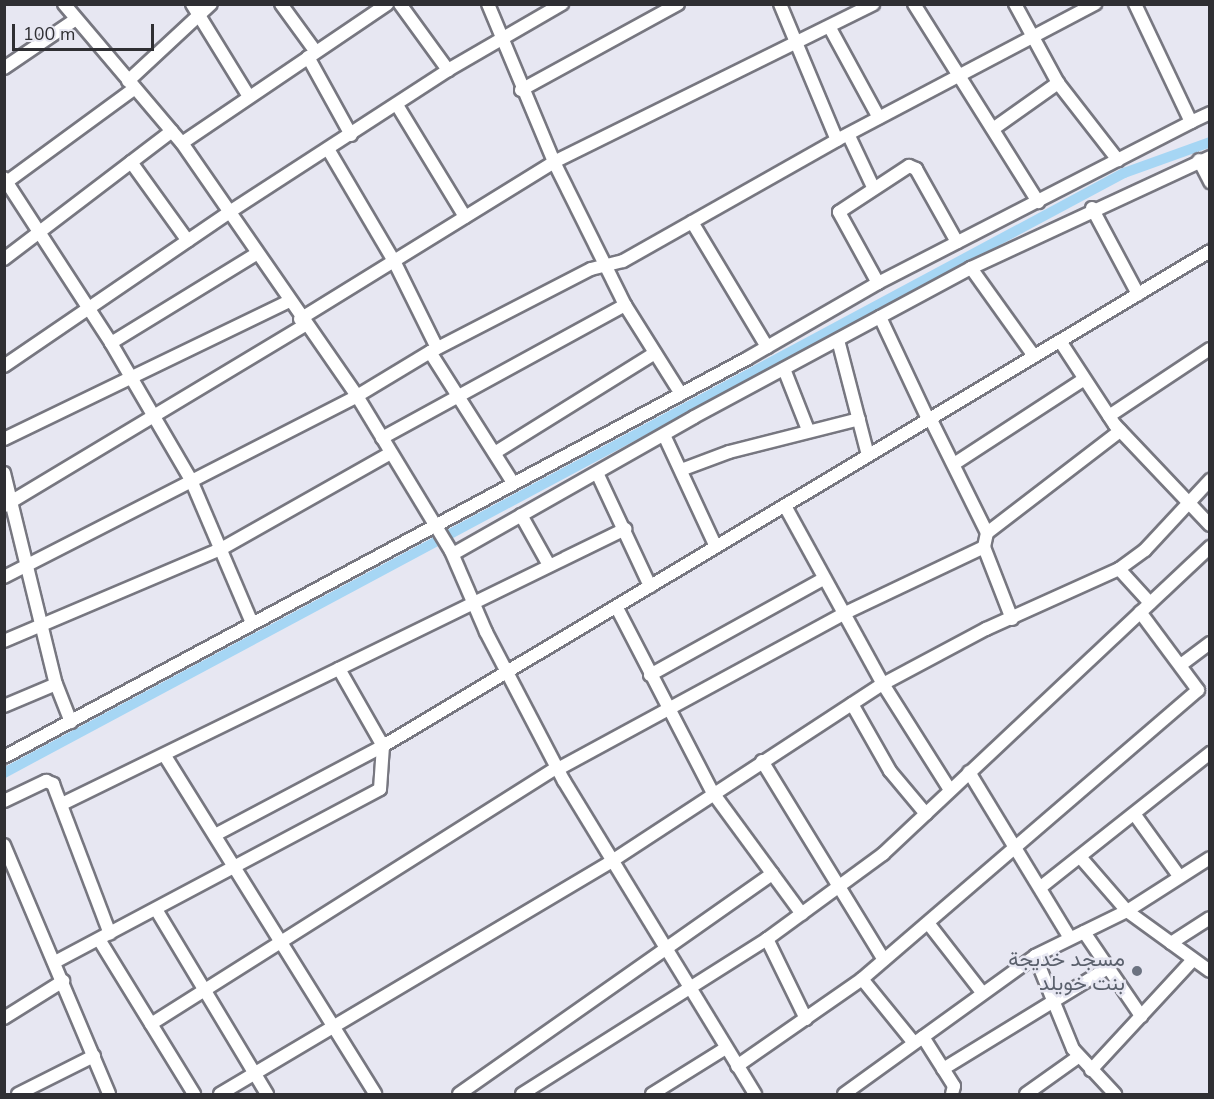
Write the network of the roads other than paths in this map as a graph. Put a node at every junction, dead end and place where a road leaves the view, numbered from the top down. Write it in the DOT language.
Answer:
graph roads {
  1 [pos="64,4"];
  2 [pos="192,4"];
  3 [pos="212,4"];
  4 [pos="281,4"];
  5 [pos="387,4"];
  6 [pos="400,4"];
  7 [pos="488,4"];
  8 [pos="562,4"];
  9 [pos="678,4"];
  10 [pos="780,4"];
  11 [pos="873,4"];
  12 [pos="915,4"];
  13 [pos="1015,4"];
  14 [pos="1095,4"];
  15 [pos="1135,4"];
  16 [pos="199,16"];
  17 [pos="76,19"];
  18 [pos="830,28"];
  19 [pos="1034,36"];
  20 [pos="502,39"];
  21 [pos="796,42"];
  22 [pos="312,55"];
  23 [pos="4,68"];
  24 [pos="448,70"];
  25 [pos="961,76"];
  26 [pos="1058,83"];
  27 [pos="131,85"];
  28 [pos="521,90"];
  29 [pos="248,95"];
  30 [pos="398,105"];
  31 [pos="1209,113"];
  32 [pos="879,118"];
  33 [pos="1191,122"];
  34 [pos="993,129"];
  35 [pos="172,131"];
  36 [pos="351,135"];
  37 [pos="843,138"];
  38 [pos="182,143"];
  39 [pos="328,149"];
  40 [pos="1204,158"];
  41 [pos="1118,160"];
  42 [pos="131,162"];
  43 [pos="554,162"];
  44 [pos="5,181"];
  45 [pos="1209,182"];
  46 [pos="873,187"];
  47 [pos="1038,202"];
  48 [pos="1092,208"];
  49 [pos="231,211"];
  50 [pos="465,218"];
  51 [pos="692,222"];
  52 [pos="39,232"];
  53 [pos="188,242"];
  54 [pos="957,242"];
  55 [pos="1209,251"];
  56 [pos="256,254"];
  57 [pos="4,259"];
  58 [pos="394,261"];
  59 [pos="608,267"];
  60 [pos="971,268"];
  61 [pos="878,283"];
  62 [pos="1138,294"];
  63 [pos="288,302"];
  64 [pos="625,305"];
  65 [pos="88,307"];
  66 [pos="880,317"];
  67 [pos="302,322"];
  68 [pos="837,340"];
  69 [pos="1060,341"];
  70 [pos="111,343"];
  71 [pos="767,347"];
  72 [pos="1209,349"];
  73 [pos="434,350"];
  74 [pos="655,353"];
  75 [pos="1034,356"];
  76 [pos="4,366"];
  77 [pos="784,369"];
  78 [pos="131,375"];
  79 [pos="1083,380"];
  80 [pos="459,394"];
  81 [pos="681,394"];
  82 [pos="357,396"];
  83 [pos="152,416"];
  84 [pos="1109,416"];
  85 [pos="929,418"];
  86 [pos="859,419"];
  87 [pos="808,430"];
  88 [pos="1120,431"];
  89 [pos="664,435"];
  90 [pos="382,438"];
  91 [pos="4,439"];
  92 [pos="496,452"];
  93 [pos="391,453"];
  94 [pos="868,455"];
  95 [pos="954,464"];
  96 [pos="681,470"];
  97 [pos="4,473"];
  98 [pos="597,475"];
  99 [pos="191,480"];
  100 [pos="1209,480"];
  101 [pos="513,483"];
  102 [pos="9,503"];
  103 [pos="1188,503"];
  104 [pos="785,506"];
  105 [pos="521,515"];
  106 [pos="1209,525"];
  107 [pos="437,526"];
  108 [pos="625,529"];
  109 [pos="987,533"];
  110 [pos="984,546"];
  111 [pos="717,547"];
  112 [pos="1209,547"];
  113 [pos="220,549"];
  114 [pos="452,553"];
  115 [pos="549,565"];
  116 [pos="28,566"];
  117 [pos="1119,569"];
  118 [pos="4,577"];
  119 [pos="823,579"];
  120 [pos="650,586"];
  121 [pos="472,602"];
  122 [pos="1150,603"];
  123 [pos="616,608"];
  124 [pos="1140,612"];
  125 [pos="843,614"];
  126 [pos="1012,619"];
  127 [pos="251,621"];
  128 [pos="43,624"];
  129 [pos="4,641"];
  130 [pos="1209,643"];
  131 [pos="1182,664"];
  132 [pos="339,669"];
  133 [pos="506,673"];
  134 [pos="650,675"];
  135 [pos="56,684"];
  136 [pos="883,684"];
  137 [pos="852,704"];
  138 [pos="4,706"];
  139 [pos="666,709"];
  140 [pos="71,722"];
  141 [pos="382,746"];
  142 [pos="1209,753"];
  143 [pos="165,756"];
  144 [pos="4,758"];
  145 [pos="762,761"];
  146 [pos="557,768"];
  147 [pos="969,772"];
  148 [pos="950,790"];
  149 [pos="713,793"];
  150 [pos="4,801"];
  151 [pos="62,804"];
  152 [pos="926,814"];
  153 [pos="1135,815"];
  154 [pos="215,835"];
  155 [pos="4,845"];
  156 [pos="1017,846"];
  157 [pos="1081,858"];
  158 [pos="1209,858"];
  159 [pos="612,861"];
  160 [pos="234,868"];
  161 [pos="10,872"];
  162 [pos="772,874"];
  163 [pos="1179,876"];
  164 [pos="1041,886"];
  165 [pos="839,888"];
  166 [pos="157,911"];
  167 [pos="1127,911"];
  168 [pos="802,914"];
  169 [pos="1209,918"];
  170 [pos="928,923"];
  171 [pos="1084,932"];
  172 [pos="105,937"];
  173 [pos="1070,938"];
  174 [pos="767,939"];
  175 [pos="1171,943"];
  176 [pos="279,945"];
  177 [pos="667,946"];
  178 [pos="1035,956"];
  179 [pos="884,960"];
  180 [pos="1193,960"];
  181 [pos="55,962"];
  182 [pos="1106,969"];
  183 [pos="1209,971"];
  184 [pos="862,979"];
  185 [pos="63,981"];
  186 [pos="690,987"];
  187 [pos="202,990"];
  188 [pos="981,992"];
  189 [pos="1052,1001"];
  190 [pos="1141,1016"];
  191 [pos="4,1018"];
  192 [pos="806,1019"];
  193 [pos="151,1024"];
  194 [pos="329,1026"];
  195 [pos="918,1040"];
  196 [pos="726,1048"];
  197 [pos="94,1056"];
  198 [pos="1078,1057"];
  199 [pos="737,1066"];
  200 [pos="943,1069"];
  201 [pos="1091,1070"];
  202 [pos="254,1073"];
  203 [pos="1109,1092"];
  204 [pos="18,1095"];
  205 [pos="109,1095"];
  206 [pos="194,1095"];
  207 [pos="220,1095"];
  208 [pos="267,1095"];
  209 [pos="375,1095"];
  210 [pos="459,1095"];
  211 [pos="522,1095"];
  212 [pos="652,1095"];
  213 [pos="754,1095"];
  214 [pos="844,1095"];
  215 [pos="952,1095"];
  216 [pos="1026,1095"];
  1 -- 17 [label="street"];
  2 -- 16 [label="street"];
  3 -- 16 [label="street"];
  4 -- 22 [label="street"];
  5 -- 22 [label="street"];
  6 -- 24 [label="street"];
  7 -- 20 [label="street"];
  8 -- 20 [label="street"];
  9 -- 28 [label="street"];
  10 -- 21 [label="street"];
  11 -- 18 [label="street"];
  12 -- 25 [label="street"];
  13 -- 19 [label="street"];
  14 -- 19 [label="street"];
  15 -- 33 [label="street"];
  16 -- 27 [label="street"];
  16 -- 29 [label="street"];
  17 -- 23 [label="street"];
  17 -- 27 [label="street"];
  18 -- 21 [label="street"];
  18 -- 32 [label="street"];
  19 -- 25 [label="street"];
  19 -- 26 [label="street"];
  20 -- 24 [label="street"];
  20 -- 28 [label="street"];
  21 -- 37 [label="street"];
  21 -- 43 [label="street"];
  22 -- 29 [label="street"];
  22 -- 36 [label="street"];
  24 -- 30 [label="street"];
  25 -- 32 [label="street"];
  25 -- 34 [label="street"];
  26 -- 34 [label="street"];
  26 -- 41 [label="street"];
  27 -- 35 [label="street"];
  27 -- 44 [label="street"];
  28 -- 43 [label="street"];
  29 -- 38 [label="street"];
  30 -- 36 [label="street"];
  30 -- 50 [label="street"];
  31 -- 33 [label="street"];
  32 -- 37 [label="street"];
  33 -- 41 [label="street"];
  34 -- 47 [label="street"];
  35 -- 38 [label="street"];
  35 -- 42 [label="street"];
  36 -- 39 [label="street"];
  37 -- 46 [label="street"];
  37 -- 51 [label="street"];
  38 -- 49 [label="street"];
  39 -- 49 [label="street"];
  39 -- 58 [label="street"];
  40 -- 45 [label="street"];
  40 -- 48 [label="street"];
  41 -- 47 [label="street"];
  42 -- 52 [label="street"];
  42 -- 53 [label="street"];
  43 -- 50 [label="street"];
  43 -- 59 [label="street"];
  44 -- 52 [label="street"];
  46 -- 54 [label="street"];
  46 -- 61 [label="street"];
  47 -- 54 [label="street"];
  48 -- 60 [label="street"];
  48 -- 62 [label="street"];
  49 -- 53 [label="street"];
  49 -- 56 [label="street"];
  50 -- 58 [label="street"];
  51 -- 59 [label="street"];
  51 -- 71 [label="street"];
  52 -- 57 [label="street"];
  52 -- 65 [label="street"];
  53 -- 65 [label="street"];
  54 -- 61 [label="street"];
  55 -- 62 [label="street"];
  56 -- 63 [label="street"];
  56 -- 70 [label="street"];
  58 -- 67 [label="street"];
  58 -- 73 [label="street"];
  59 -- 64 [label="street"];
  59 -- 73 [label="street"];
  60 -- 66 [label="street"];
  60 -- 75 [label="street"];
  61 -- 71 [label="street"];
  62 -- 69 [label="street"];
  63 -- 67 [label="street"];
  63 -- 78 [label="street"];
  64 -- 74 [label="street"];
  64 -- 80 [label="street"];
  65 -- 70 [label="street"];
  65 -- 76 [label="street"];
  66 -- 68 [label="street"];
  66 -- 85 [label="street"];
  67 -- 82 [label="street"];
  67 -- 83 [label="street"];
  68 -- 77 [label="street"];
  68 -- 86 [label="street"];
  69 -- 75 [label="street"];
  69 -- 79 [label="street"];
  70 -- 78 [label="street"];
  71 -- 81 [label="street"];
  72 -- 84 [label="street"];
  73 -- 80 [label="street"];
  73 -- 82 [label="street"];
  74 -- 81 [label="street"];
  74 -- 92 [label="street"];
  75 -- 85 [label="street"];
  77 -- 87 [label="street"];
  77 -- 89 [label="street"];
  78 -- 83 [label="street"];
  78 -- 91 [label="street"];
  79 -- 84 [label="street"];
  79 -- 95 [label="street"];
  80 -- 90 [label="street"];
  80 -- 92 [label="street"];
  81 -- 101 [label="street"];
  82 -- 90 [label="street"];
  82 -- 99 [label="street"];
  83 -- 99 [label="street"];
  83 -- 102 [label="street"];
  84 -- 88 [label="street"];
  85 -- 94 [label="street"];
  85 -- 95 [label="street"];
  86 -- 87 [label="street"];
  86 -- 94 [label="street"];
  87 -- 96 [label="street"];
  88 -- 103 [label="street"];
  88 -- 109 [label="street"];
  89 -- 96 [label="street"];
  89 -- 98 [label="street"];
  90 -- 93 [label="street"];
  92 -- 101 [label="street"];
  93 -- 107 [label="street"];
  93 -- 113 [label="street"];
  94 -- 104 [label="street"];
  95 -- 109 [label="street"];
  96 -- 111 [label="street"];
  97 -- 102 [label="street"];
  98 -- 105 [label="street"];
  98 -- 108 [label="street"];
  99 -- 113 [label="street"];
  99 -- 116 [label="street"];
  100 -- 103 [label="street"];
  101 -- 107 [label="street"];
  102 -- 116 [label="street"];
  103 -- 106 [label="street"];
  103 -- 117 [label="street"];
  104 -- 111 [label="street"];
  104 -- 119 [label="street"];
  105 -- 114 [label="street"];
  105 -- 115 [label="street"];
  107 -- 114 [label="street"];
  107 -- 127 [label="street"];
  108 -- 115 [label="street"];
  108 -- 120 [label="street"];
  109 -- 110 [label="street"];
  110 -- 125 [label="street"];
  110 -- 126 [label="street"];
  111 -- 120 [label="street"];
  112 -- 122 [label="street"];
  113 -- 127 [label="street"];
  113 -- 128 [label="street"];
  114 -- 121 [label="street"];
  115 -- 121 [label="street"];
  116 -- 118 [label="street"];
  116 -- 128 [label="street"];
  117 -- 122 [label="street"];
  117 -- 126 [label="street"];
  119 -- 125 [label="street"];
  119 -- 134 [label="street"];
  120 -- 123 [label="street"];
  121 -- 132 [label="street"];
  121 -- 133 [label="street"];
  122 -- 124 [label="street"];
  123 -- 133 [label="street"];
  123 -- 134 [label="street"];
  124 -- 131 [label="street"];
  124 -- 147 [label="street"];
  125 -- 136 [label="street"];
  125 -- 139 [label="street"];
  126 -- 136 [label="street"];
  127 -- 140 [label="street"];
  128 -- 129 [label="street"];
  128 -- 135 [label="street"];
  130 -- 131 [label="street"];
  131 -- 156 [label="street"];
  132 -- 141 [label="street"];
  132 -- 143 [label="street"];
  133 -- 141 [label="street"];
  133 -- 146 [label="street"];
  134 -- 139 [label="street"];
  135 -- 138 [label="street"];
  135 -- 140 [label="street"];
  136 -- 137 [label="street"];
  136 -- 148 [label="street"];
  137 -- 145 [label="street"];
  137 -- 152 [label="street"];
  139 -- 146 [label="street"];
  139 -- 149 [label="street"];
  140 -- 144 [label="street"];
  141 -- 154 [label="street"];
  141 -- 160 [label="street"];
  142 -- 153 [label="street"];
  143 -- 151 [label="street"];
  143 -- 154 [label="street"];
  145 -- 149 [label="street"];
  145 -- 165 [label="street"];
  146 -- 159 [label="street"];
  146 -- 176 [label="street"];
  147 -- 148 [label="street"];
  147 -- 156 [label="street"];
  148 -- 152 [label="street"];
  149 -- 159 [label="street"];
  149 -- 162 [label="street"];
  150 -- 151 [label="street"];
  151 -- 172 [label="street"];
  152 -- 165 [label="street"];
  153 -- 157 [label="street"];
  153 -- 163 [label="street"];
  154 -- 160 [label="street"];
  155 -- 161 [label="street"];
  156 -- 164 [label="street"];
  156 -- 170 [label="street"];
  157 -- 164 [label="street"];
  157 -- 167 [label="street"];
  158 -- 163 [label="street"];
  159 -- 177 [label="street"];
  159 -- 194 [label="street"];
  160 -- 166 [label="street"];
  160 -- 176 [label="street"];
  161 -- 181 [label="street"];
  162 -- 168 [label="street"];
  162 -- 177 [label="street"];
  163 -- 167 [label="street"];
  164 -- 173 [label="street"];
  165 -- 168 [label="street"];
  165 -- 179 [label="street"];
  166 -- 172 [label="street"];
  166 -- 187 [label="street"];
  167 -- 171 [label="street"];
  167 -- 175 [label="street"];
  168 -- 174 [label="street"];
  169 -- 175 [label="street"];
  170 -- 179 [label="street"];
  170 -- 188 [label="street"];
  171 -- 173 [label="street"];
  171 -- 182 [label="street"];
  172 -- 181 [label="street"];
  172 -- 193 [label="street"];
  173 -- 178 [label="street"];
  174 -- 186 [label="street"];
  174 -- 192 [label="street"];
  175 -- 180 [label="street"];
  176 -- 187 [label="street"];
  176 -- 194 [label="street"];
  177 -- 186 [label="street"];
  177 -- 210 [label="street"];
  178 -- 188 [label="street"];
  178 -- 189 [label="street"];
  179 -- 184 [label="street"];
  180 -- 183 [label="street"];
  180 -- 190 [label="street"];
  181 -- 185 [label="street"];
  182 -- 189 [label="street"];
  182 -- 190 [label="street"];
  184 -- 192 [label="street"];
  184 -- 195 [label="street"];
  185 -- 191 [label="street"];
  185 -- 197 [label="street"];
  186 -- 196 [label="street"];
  186 -- 211 [label="street"];
  187 -- 193 [label="street"];
  187 -- 202 [label="street"];
  188 -- 195 [label="street"];
  189 -- 198 [label="street"];
  189 -- 200 [label="street"];
  190 -- 201 [label="street"];
  192 -- 199 [label="street"];
  193 -- 206 [label="street"];
  194 -- 202 [label="street"];
  194 -- 209 [label="street"];
  195 -- 200 [label="street"];
  195 -- 214 [label="street"];
  196 -- 199 [label="street"];
  196 -- 212 [label="street"];
  197 -- 204 [label="street"];
  197 -- 205 [label="street"];
  198 -- 201 [label="street"];
  198 -- 216 [label="street"];
  199 -- 213 [label="street"];
  200 -- 215 [label="street"];
  201 -- 203 [label="street"];
  202 -- 207 [label="street"];
  202 -- 208 [label="street"];
}
